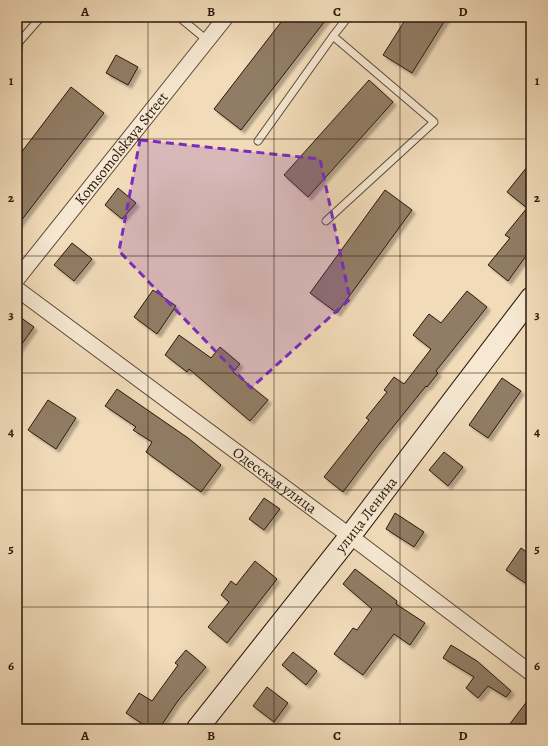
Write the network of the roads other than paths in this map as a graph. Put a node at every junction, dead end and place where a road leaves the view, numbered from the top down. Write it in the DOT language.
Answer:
graph roads {
  1 [pos="179,17"];
  2 [pos="226,17"];
  3 [pos="348,17"];
  4 [pos="40,18"];
  5 [pos="333,36"];
  6 [pos="208,41"];
  7 [pos="17,56"];
  8 [pos="258,141"];
  9 [pos="326,221"];
  10 [pos="17,279"];
  11 [pos="17,289"];
  12 [pos="531,298"];
  13 [pos="350,536"];
  14 [pos="531,673"];
  15 [pos="197,729"];
  1 -- 6 [label="lane"];
  2 -- 6 [label="street, Komsomolskaya Street"];
  3 -- 5 [label="lane"];
  4 -- 7 [label="lane"];
  5 -- 8 [label="lane"];
  5 -- 9 [label="lane"];
  6 -- 10 [label="street, Komsomolskaya Street"];
  11 -- 13 [label="street, Одесская улица"];
  12 -- 13 [label="street, улица Ленина"];
  13 -- 14 [label="street, Одесская улица"];
  13 -- 15 [label="street, улица Ленина"];
}
